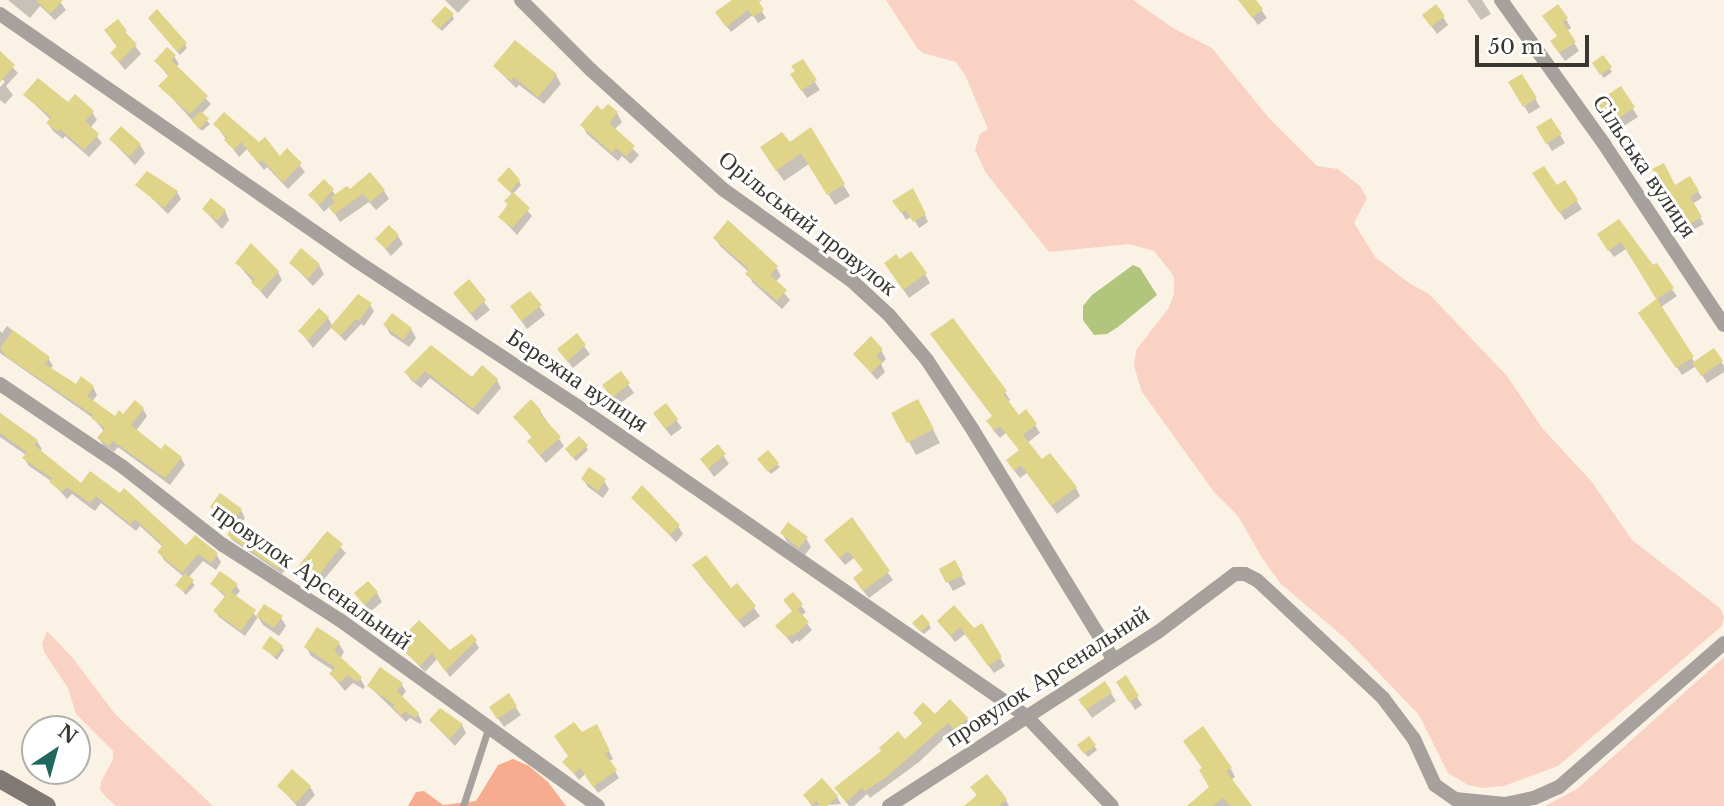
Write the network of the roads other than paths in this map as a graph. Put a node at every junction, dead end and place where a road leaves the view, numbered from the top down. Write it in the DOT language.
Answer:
graph roads {
  1 [pos="522,0"];
  2 [pos="1501,0"];
  3 [pos="0,14"];
  4 [pos="1724,325"];
  5 [pos="0,384"];
  6 [pos="1724,643"];
  7 [pos="1113,659"];
  8 [pos="1026,716"];
  9 [pos="488,729"];
  10 [pos="0,779"];
  11 [pos="47,806"];
  12 [pos="463,806"];
  13 [pos="598,806"];
  14 [pos="889,806"];
  15 [pos="1112,806"];
  1 -- 7 [label="street, Орільський провулок"];
  2 -- 4 [label="street, Сільська вулиця"];
  3 -- 8 [label="street, Бережна вулиця"];
  5 -- 9 [label="street, провулок Арсенальний"];
  6 -- 7 [label="street, провулок Арсенальний"];
  7 -- 8 [label="street, провулок Арсенальний"];
  8 -- 14 [label="street, провулок Арсенальний"];
  8 -- 15 [label="street, Бережна вулиця"];
  9 -- 12 [label="lane"];
  9 -- 13 [label="street, провулок Арсенальний"];
  10 -- 11 [label="street"];
}
